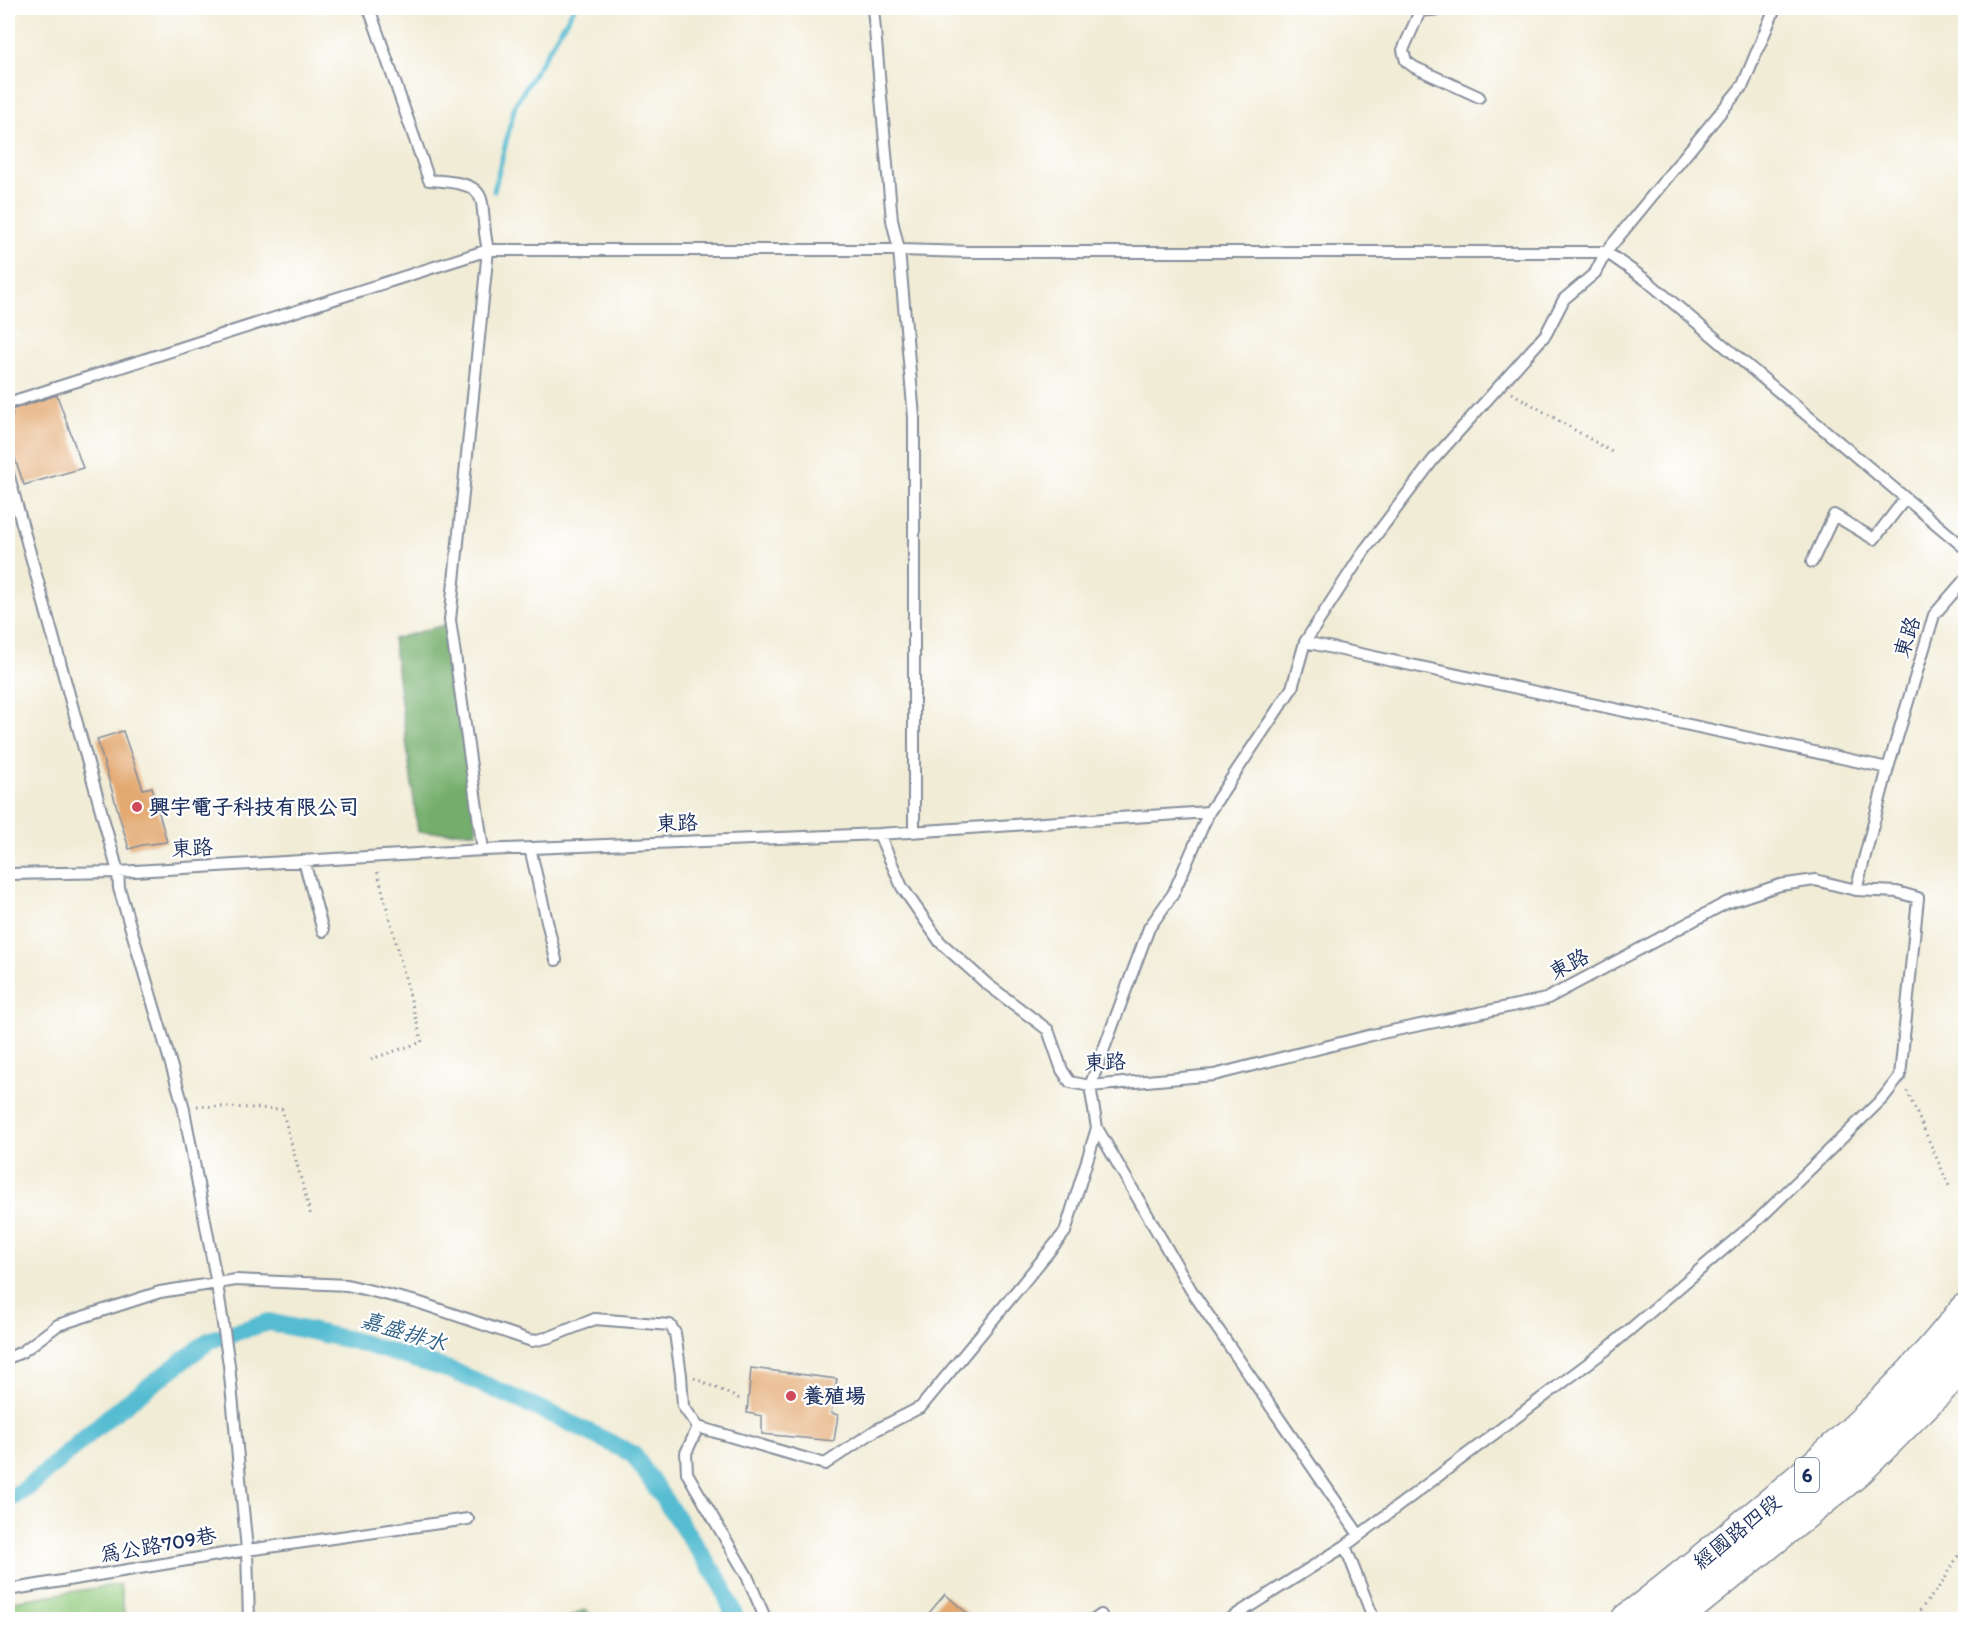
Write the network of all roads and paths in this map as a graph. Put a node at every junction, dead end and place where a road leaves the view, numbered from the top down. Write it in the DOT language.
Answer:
graph roads {
  1 [pos="369,8"];
  2 [pos="873,8"];
  3 [pos="1452,8"];
  4 [pos="1775,8"];
  5 [pos="1479,97"];
  6 [pos="488,250"];
  7 [pos="899,250"];
  8 [pos="1606,252"];
  9 [pos="1500,386"];
  10 [pos="8,403"];
  11 [pos="1612,452"];
  12 [pos="8,473"];
  13 [pos="1905,499"];
  14 [pos="1965,549"];
  15 [pos="1812,562"];
  16 [pos="1965,578"];
  17 [pos="1305,642"];
  18 [pos="1888,768"];
  19 [pos="1209,812"];
  20 [pos="914,832"];
  21 [pos="879,834"];
  22 [pos="530,848"];
  23 [pos="483,850"];
  24 [pos="374,856"];
  25 [pos="304,861"];
  26 [pos="118,872"];
  27 [pos="8,874"];
  28 [pos="1856,890"];
  29 [pos="323,931"];
  30 [pos="556,960"];
  31 [pos="371,1059"];
  32 [pos="1900,1076"];
  33 [pos="1090,1086"];
  34 [pos="183,1106"];
  35 [pos="1097,1128"];
  36 [pos="1950,1188"];
  37 [pos="311,1216"];
  38 [pos="217,1284"];
  39 [pos="1965,1310"];
  40 [pos="1965,1355"];
  41 [pos="8,1358"];
  42 [pos="681,1375"];
  43 [pos="740,1399"];
  44 [pos="698,1427"];
  45 [pos="468,1519"];
  46 [pos="1359,1535"];
  47 [pos="1965,1542"];
  48 [pos="1345,1546"];
  49 [pos="247,1550"];
  50 [pos="8,1590"];
  51 [pos="249,1620"];
  52 [pos="766,1620"];
  53 [pos="1228,1620"];
  54 [pos="1374,1620"];
  55 [pos="1628,1620"];
  56 [pos="1672,1620"];
  57 [pos="1912,1620"];
  1 -- 6 [label="lane"];
  2 -- 7 [label="lane"];
  3 -- 5 [label="lane"];
  4 -- 8 [label="lane"];
  6 -- 7 [label="lane"];
  6 -- 10 [label="lane"];
  6 -- 23 [label="lane"];
  7 -- 8 [label="lane"];
  7 -- 20 [label="lane"];
  8 -- 9 [label="lane"];
  8 -- 13 [label="lane"];
  9 -- 11 [label="path"];
  9 -- 17 [label="lane"];
  12 -- 26 [label="lane"];
  13 -- 14 [label="lane"];
  13 -- 15 [label="lane"];
  16 -- 18 [label="lane, 東路"];
  17 -- 18 [label="lane"];
  17 -- 19 [label="lane"];
  18 -- 28 [label="lane, 東路"];
  19 -- 20 [label="lane"];
  19 -- 33 [label="lane"];
  20 -- 21 [label="lane"];
  21 -- 22 [label="lane, 東路"];
  21 -- 33 [label="lane, 東路"];
  22 -- 23 [label="lane, 東路"];
  22 -- 30 [label="lane"];
  23 -- 24 [label="lane, 東路"];
  24 -- 25 [label="lane, 東路"];
  24 -- 31 [label="path"];
  25 -- 26 [label="lane, 東路"];
  25 -- 29 [label="lane"];
  26 -- 27 [label="lane, 東路"];
  26 -- 34 [label="lane"];
  28 -- 32 [label="lane"];
  28 -- 33 [label="lane, 東路"];
  32 -- 36 [label="path"];
  32 -- 46 [label="lane"];
  33 -- 35 [label="lane"];
  34 -- 37 [label="path"];
  34 -- 38 [label="lane"];
  35 -- 44 [label="lane"];
  35 -- 46 [label="lane"];
  38 -- 41 [label="lane"];
  38 -- 42 [label="lane"];
  38 -- 49 [label="lane"];
  39 -- 55 [label="main road, 經國路四段 / 6"];
  40 -- 56 [label="main road, 經國路四段 / 6"];
  42 -- 43 [label="path"];
  42 -- 44 [label="lane"];
  44 -- 52 [label="lane"];
  45 -- 49 [label="lane"];
  46 -- 48 [label="lane"];
  47 -- 57 [label="path"];
  48 -- 53 [label="lane"];
  48 -- 54 [label="lane"];
  49 -- 50 [label="lane, 為公路709巷"];
  49 -- 51 [label="lane, 為公路709巷"];
}
